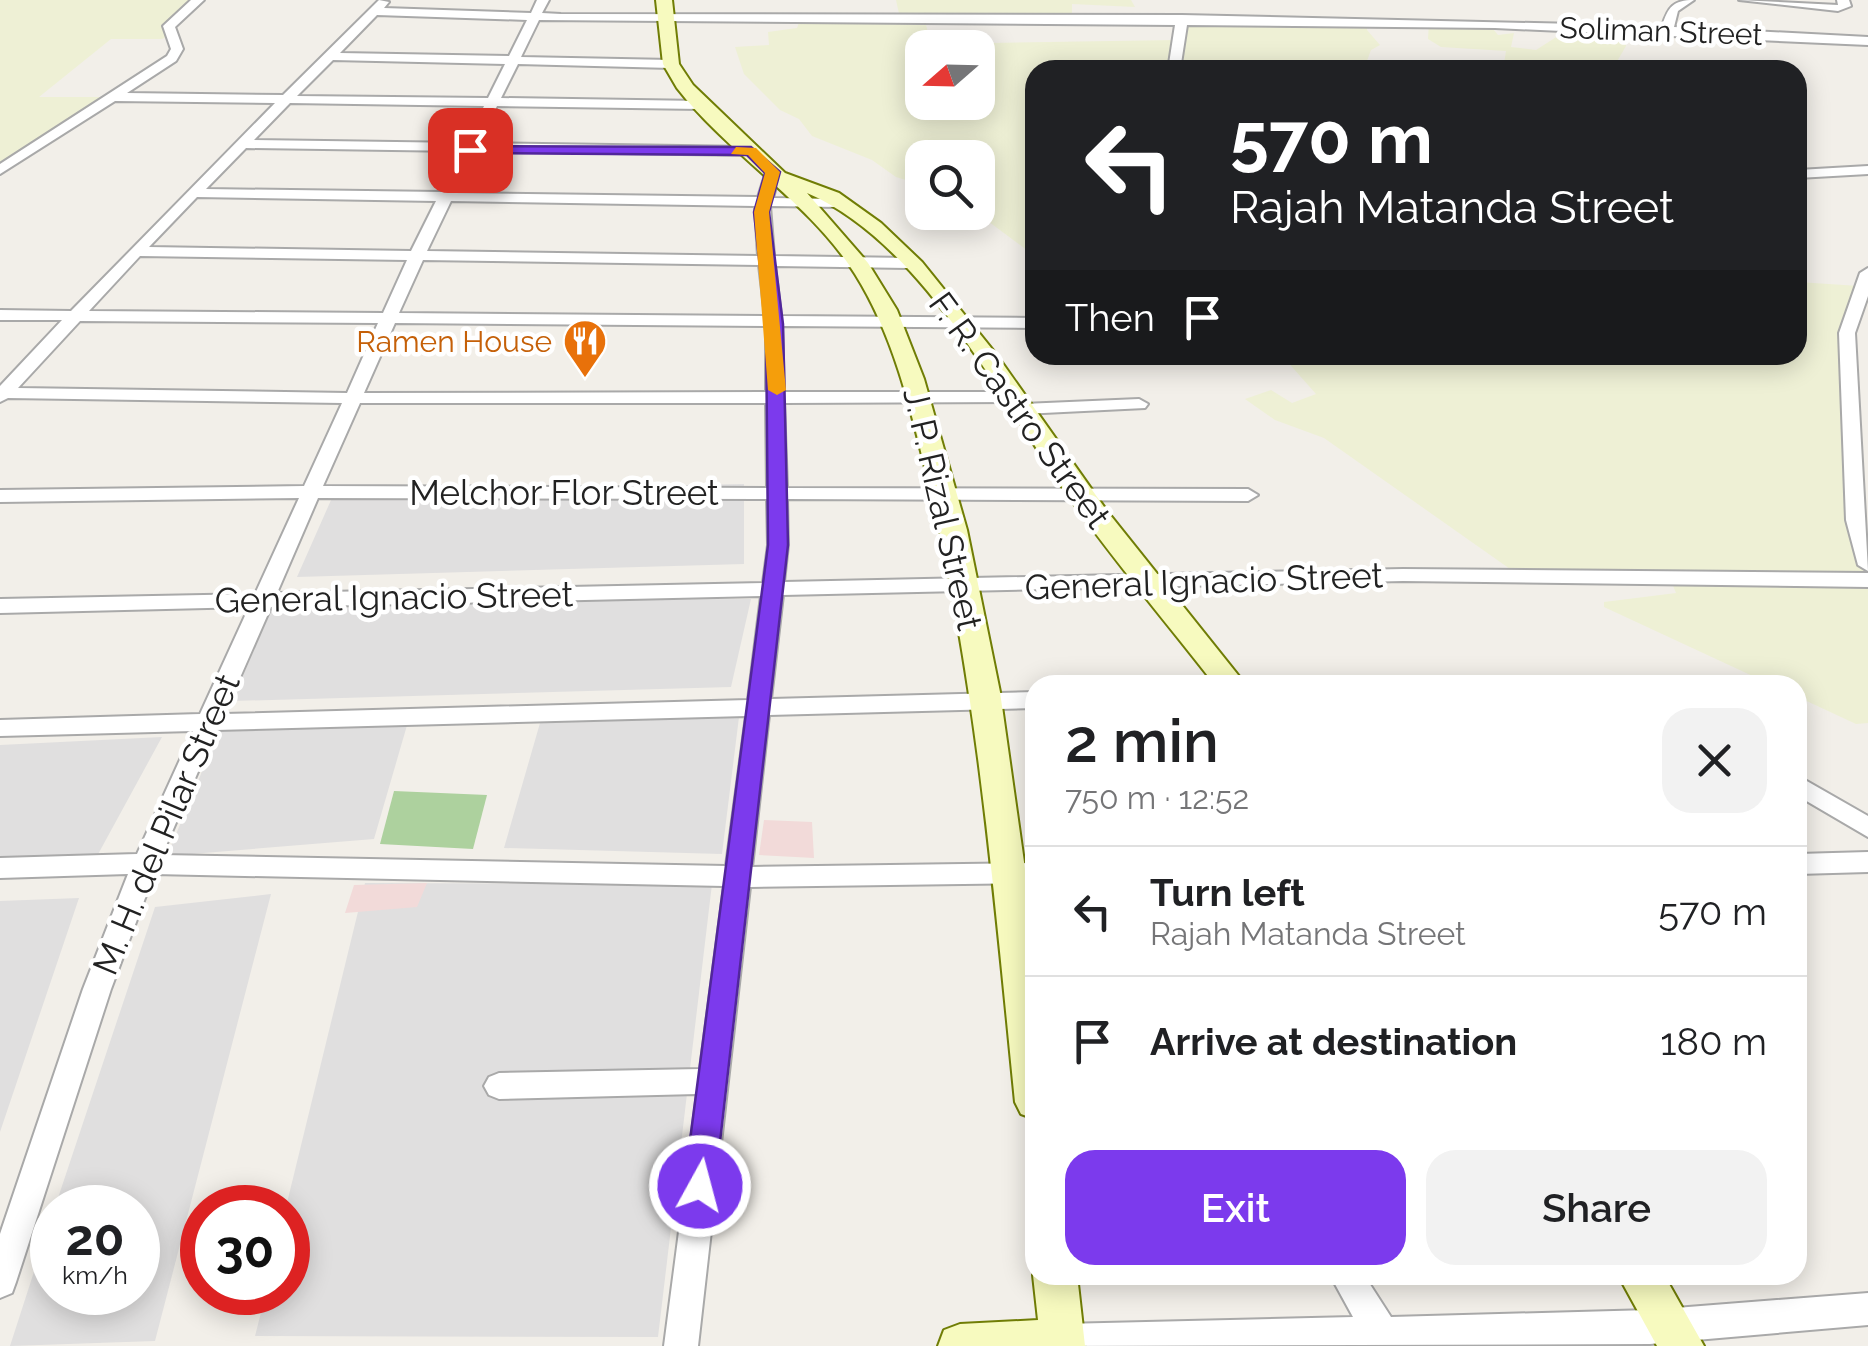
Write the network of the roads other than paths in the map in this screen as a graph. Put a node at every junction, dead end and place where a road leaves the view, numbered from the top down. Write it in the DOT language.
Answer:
graph roads {
  1 [pos="198,0"];
  2 [pos="543,0"];
  3 [pos="1349,0"];
  4 [pos="1688,0"];
  5 [pos="1745,0"];
  6 [pos="1843,0"];
  7 [pos="380,5"];
  8 [pos="664,9"];
  9 [pos="534,17"];
  10 [pos="1182,19"];
  11 [pos="1351,20"];
  12 [pos="1666,32"];
  13 [pos="1868,41"];
  14 [pos="330,56"];
  15 [pos="516,60"];
  16 [pos="1176,60"];
  17 [pos="671,64"];
  18 [pos="112,97"];
  19 [pos="291,99"];
  20 [pos="492,105"];
  21 [pos="701,105"];
  22 [pos="244,144"];
  23 [pos="470,150"];
  24 [pos="751,151"];
  25 [pos="2,168"];
  26 [pos="1868,170"];
  27 [pos="1807,173"];
  28 [pos="774,174"];
  29 [pos="194,193"];
  30 [pos="444,198"];
  31 [pos="839,203"];
  32 [pos="761,205"];
  33 [pos="803,205"];
  34 [pos="136,251"];
  35 [pos="417,254"];
  36 [pos="768,263"];
  37 [pos="908,263"];
  38 [pos="860,265"];
  39 [pos="1868,273"];
  40 [pos="0,315"];
  41 [pos="72,317"];
  42 [pos="388,320"];
  43 [pos="1025,323"];
  44 [pos="774,324"];
  45 [pos="894,324"];
  46 [pos="965,324"];
  47 [pos="1,394"];
  48 [pos="352,398"];
  49 [pos="777,398"];
  50 [pos="919,399"];
  51 [pos="1018,403"];
  52 [pos="1139,404"];
  53 [pos="309,492"];
  54 [pos="780,492"];
  55 [pos="945,493"];
  56 [pos="1081,494"];
  57 [pos="1248,495"];
  58 [pos="0,496"];
  59 [pos="1868,565"];
  60 [pos="1868,580"];
  61 [pos="1150,582"];
  62 [pos="773,587"];
  63 [pos="965,588"];
  64 [pos="260,600"];
  65 [pos="0,606"];
  66 [pos="1223,675"];
  67 [pos="1025,700"];
  68 [pos="987,701"];
  69 [pos="758,704"];
  70 [pos="211,720"];
  71 [pos="0,728"];
  72 [pos="1807,790"];
  73 [pos="1865,822"];
  74 [pos="1868,862"];
  75 [pos="145,864"];
  76 [pos="1807,864"];
  77 [pos="0,868"];
  78 [pos="1022,873"];
  79 [pos="738,875"];
  80 [pos="1025,926"];
  81 [pos="712,1081"];
  82 [pos="499,1086"];
  83 [pos="0,1282"];
  84 [pos="1056,1285"];
  85 [pos="1352,1285"];
  86 [pos="1646,1285"];
  87 [pos="1868,1309"];
  88 [pos="1677,1336"];
  89 [pos="1387,1340"];
  90 [pos="1062,1344"];
  91 [pos="682,1346"];
  92 [pos="960,1346"];
  1 -- 18 [label="street"];
  2 -- 9 [label="street, M. H. del Pilar Street"];
  3 -- 11 [label="street"];
  4 -- 12 [label="street"];
  5 -- 6 [label="street"];
  7 -- 9 [label="street, Soliman Street"];
  7 -- 14 [label="street"];
  8 -- 9 [label="street, Soliman Street"];
  8 -- 10 [label="street, Soliman Street"];
  8 -- 17 [label="main road, J. P. Rizal Street"];
  9 -- 15 [label="street, M. H. del Pilar Street"];
  10 -- 11 [label="street, Soliman Street"];
  10 -- 16 [label="street"];
  11 -- 12 [label="street, Soliman Street"];
  12 -- 13 [label="street, Soliman Street"];
  14 -- 15 [label="street"];
  14 -- 19 [label="street"];
  15 -- 17 [label="street"];
  15 -- 20 [label="street, M. H. del Pilar Street"];
  17 -- 21 [label="main road, J. P. Rizal Street"];
  18 -- 19 [label="street"];
  18 -- 25 [label="street"];
  19 -- 20 [label="street"];
  19 -- 22 [label="street"];
  20 -- 21 [label="street"];
  20 -- 23 [label="street, M. H. del Pilar Street"];
  21 -- 24 [label="main road, J. P. Rizal Street"];
  22 -- 23 [label="street"];
  22 -- 29 [label="street"];
  23 -- 24 [label="street"];
  23 -- 30 [label="street, M. H. del Pilar Street"];
  24 -- 28 [label="main road, J. P. Rizal Street"];
  26 -- 27 [label="street"];
  28 -- 31 [label="main road, F. R. Castro Street"];
  28 -- 32 [label="street"];
  28 -- 33 [label="main road, J. P. Rizal Street"];
  29 -- 30 [label="street"];
  29 -- 34 [label="street"];
  30 -- 32 [label="street"];
  30 -- 35 [label="street, M. H. del Pilar Street"];
  31 -- 33 [label="street"];
  31 -- 37 [label="main road, F. R. Castro Street"];
  32 -- 33 [label="street"];
  32 -- 36 [label="street"];
  33 -- 38 [label="main road, J. P. Rizal Street"];
  34 -- 35 [label="street"];
  34 -- 41 [label="street"];
  35 -- 36 [label="street"];
  35 -- 42 [label="street, M. H. del Pilar Street"];
  36 -- 38 [label="street"];
  36 -- 44 [label="street"];
  37 -- 38 [label="street"];
  37 -- 46 [label="main road, F. R. Castro Street"];
  38 -- 45 [label="main road, J. P. Rizal Street"];
  39 -- 59 [label="street"];
  40 -- 41 [label="street"];
  41 -- 42 [label="street"];
  41 -- 47 [label="street"];
  42 -- 44 [label="street"];
  42 -- 48 [label="street, M. H. del Pilar Street"];
  43 -- 46 [label="street"];
  44 -- 45 [label="street"];
  44 -- 49 [label="street"];
  45 -- 46 [label="street"];
  45 -- 50 [label="main road, J. P. Rizal Street"];
  46 -- 51 [label="main road, F. R. Castro Street"];
  47 -- 48 [label="street"];
  48 -- 49 [label="street"];
  48 -- 53 [label="street, M. H. del Pilar Street"];
  49 -- 50 [label="street"];
  49 -- 54 [label="street"];
  50 -- 51 [label="street"];
  50 -- 55 [label="main road, J. P. Rizal Street"];
  51 -- 52 [label="street"];
  51 -- 56 [label="main road, F. R. Castro Street"];
  53 -- 54 [label="street, Melchor Flor Street"];
  53 -- 58 [label="street, Melchor Flor Street"];
  53 -- 64 [label="street, M. H. del Pilar Street"];
  54 -- 55 [label="street, Melchor Flor Street"];
  54 -- 62 [label="street"];
  55 -- 56 [label="street, Melchor Flor Street"];
  55 -- 63 [label="main road, J. P. Rizal Street"];
  56 -- 57 [label="street, Melchor Flor Street"];
  56 -- 61 [label="main road, F. R. Castro Street"];
  60 -- 61 [label="street, General Ignacio Street"];
  61 -- 63 [label="street, General Ignacio Street"];
  61 -- 66 [label="main road, F. R. Castro Street"];
  62 -- 63 [label="street, General Ignacio Street"];
  62 -- 64 [label="street, General Ignacio Street"];
  62 -- 69 [label="street"];
  63 -- 68 [label="main road, J. P. Rizal Street"];
  64 -- 65 [label="street, General Ignacio Street"];
  64 -- 70 [label="street, M. H. del Pilar Street"];
  67 -- 68 [label="street"];
  68 -- 69 [label="street"];
  68 -- 78 [label="main road, J. P. Rizal Street"];
  69 -- 70 [label="street"];
  69 -- 79 [label="street"];
  70 -- 71 [label="street"];
  70 -- 75 [label="street, M. H. del Pilar Street"];
  72 -- 73 [label="street"];
  74 -- 76 [label="street"];
  75 -- 77 [label="street"];
  75 -- 79 [label="street"];
  75 -- 83 [label="street, M. H. del Pilar Street"];
  78 -- 79 [label="street"];
  78 -- 80 [label="main road, J. P. Rizal Street"];
  79 -- 81 [label="street"];
  81 -- 82 [label="street"];
  81 -- 91 [label="street"];
  84 -- 90 [label="main road"];
  85 -- 89 [label="street"];
  86 -- 88 [label="main road"];
  87 -- 88 [label="street"];
  88 -- 89 [label="street"];
  89 -- 90 [label="street"];
  90 -- 92 [label="main road"];
}
